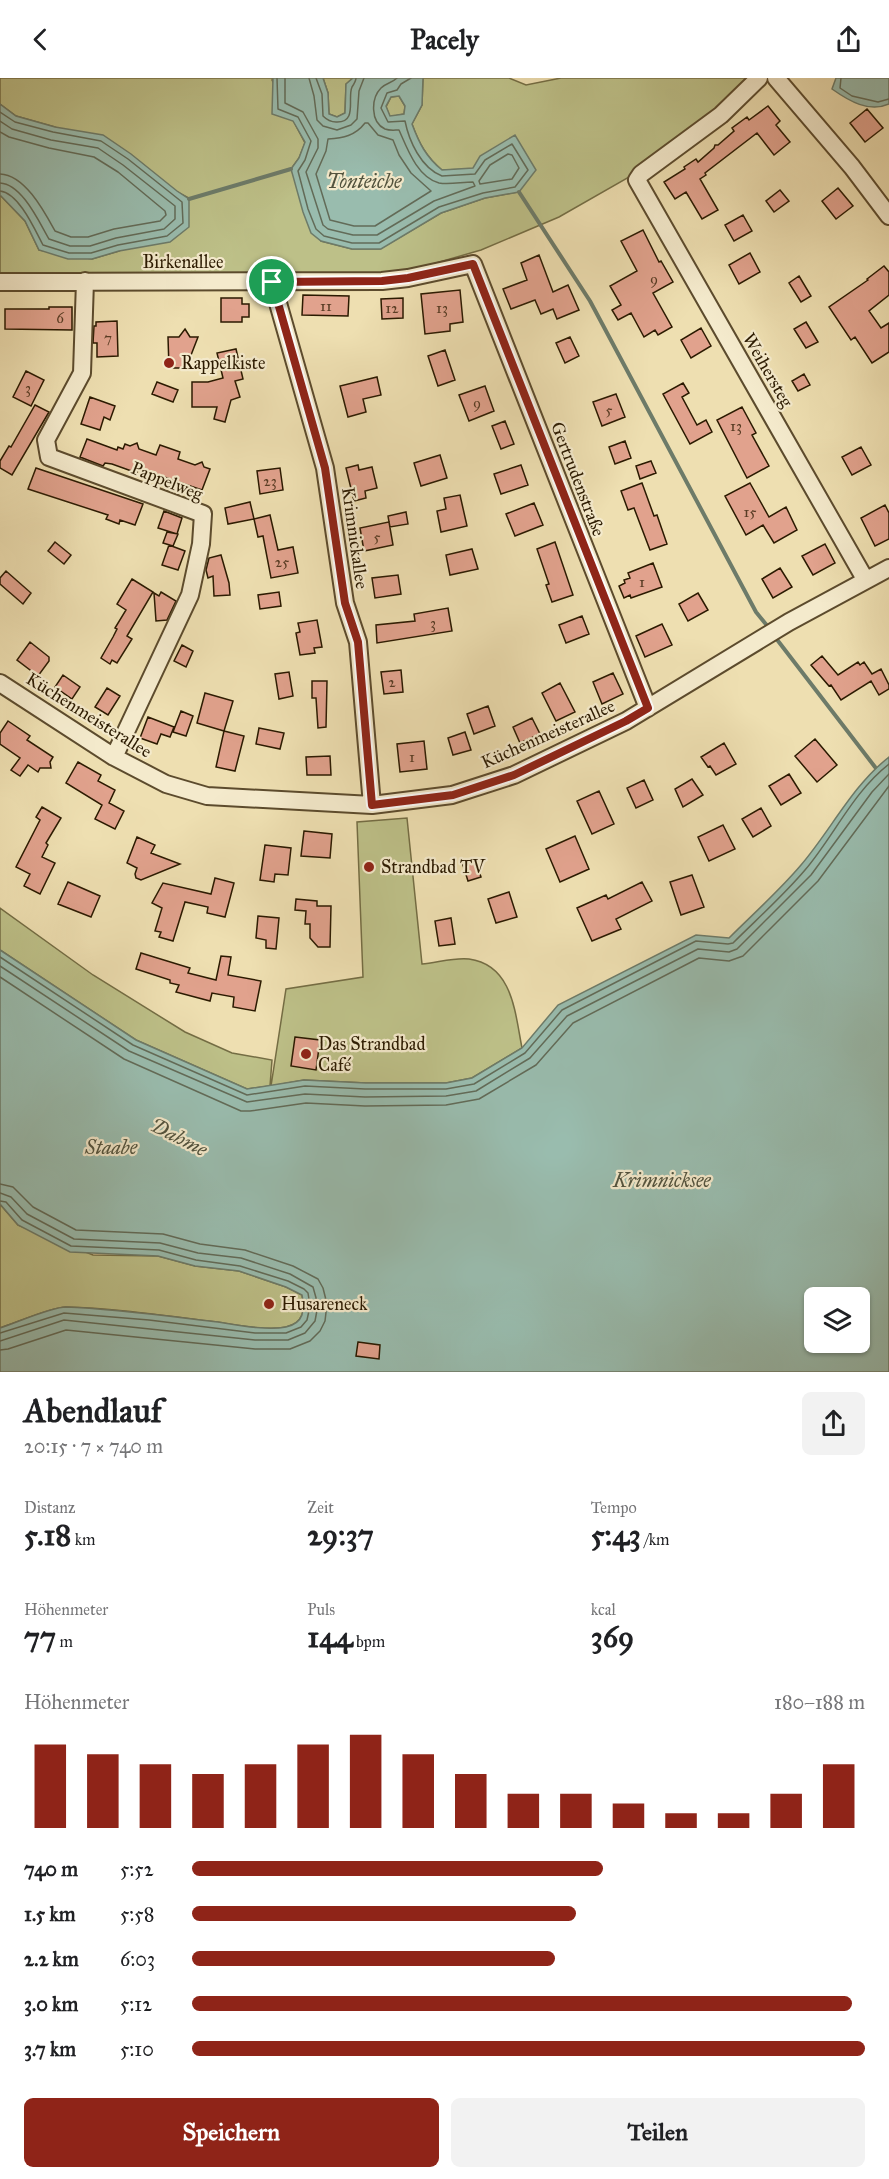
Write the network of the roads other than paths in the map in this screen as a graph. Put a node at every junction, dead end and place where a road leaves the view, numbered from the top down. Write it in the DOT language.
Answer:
graph roads {
  1 [pos="759,78"];
  2 [pos="776,78"];
  3 [pos="889,216"];
  4 [pos="473,264"];
  5 [pos="85,281"];
  6 [pos="0,282"];
  7 [pos="272,282"];
  8 [pos="889,568"];
  9 [pos="865,579"];
  10 [pos="0,683"];
  11 [pos="648,708"];
  12 [pos="114,757"];
  13 [pos="372,805"];
  1 -- 9 [label="street, Weihersteg"];
  2 -- 3 [label="street"];
  4 -- 7 [label="street, Birkenallee"];
  4 -- 11 [label="street, Gertrudenstraße"];
  5 -- 6 [label="street, Birkenallee"];
  5 -- 7 [label="street, Birkenallee"];
  5 -- 12 [label="street, Pappelweg"];
  7 -- 13 [label="street, Krimnickallee"];
  8 -- 9 [label="street, Küchenmeisterallee"];
  9 -- 11 [label="street, Küchenmeisterallee"];
  10 -- 12 [label="street, Küchenmeisterallee"];
  11 -- 13 [label="street, Küchenmeisterallee"];
  12 -- 13 [label="street, Küchenmeisterallee"];
}
